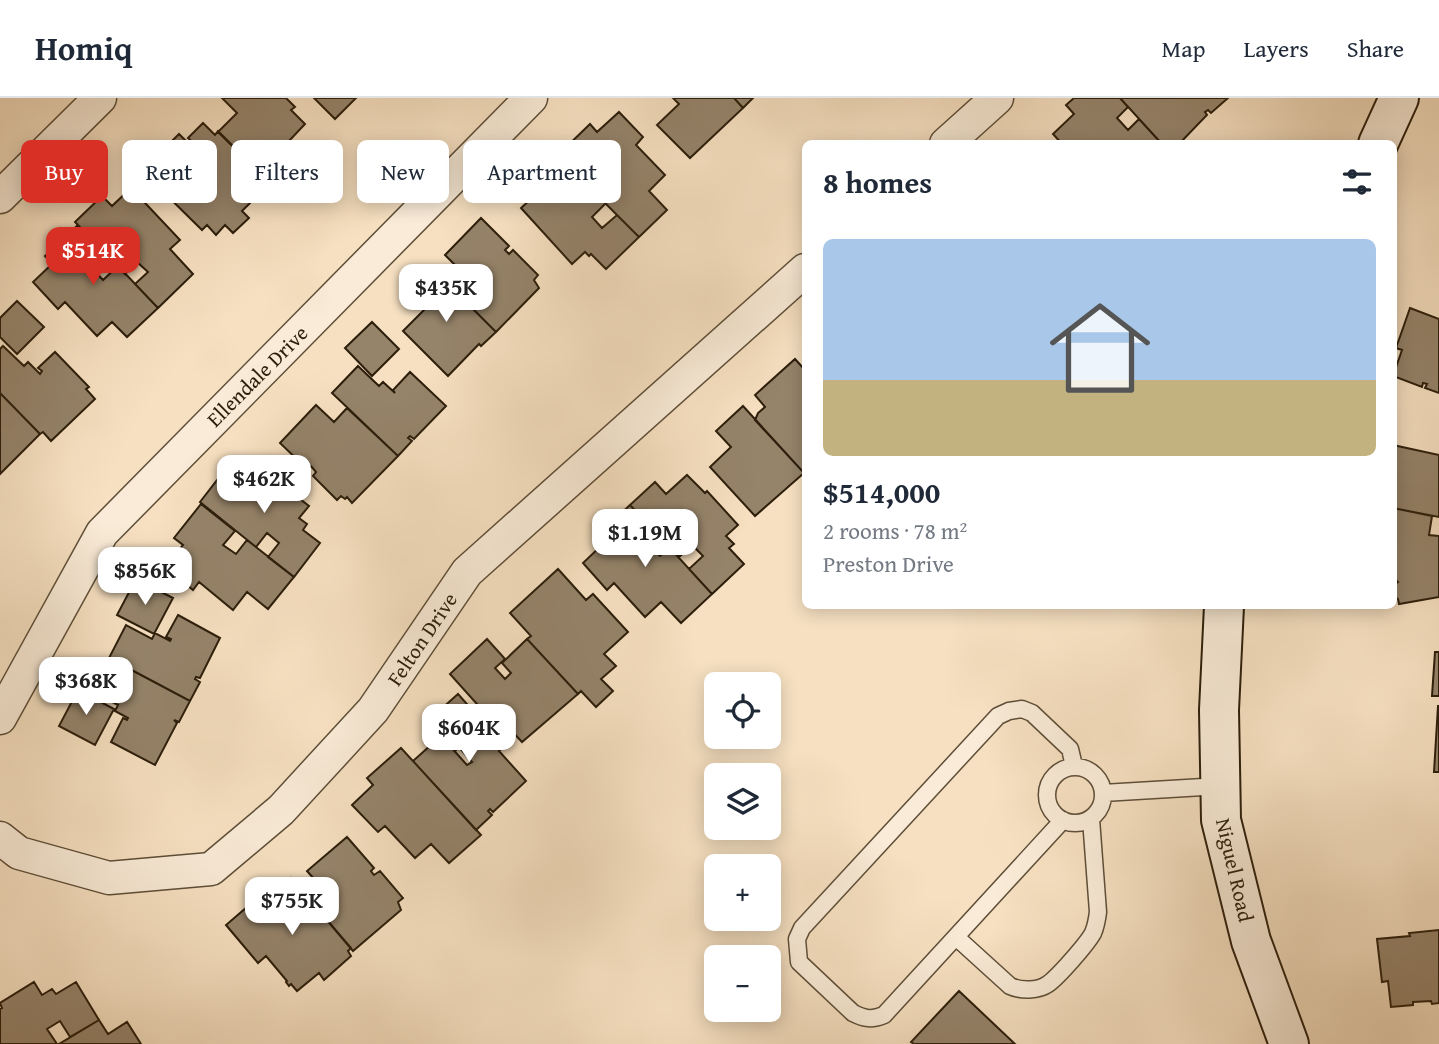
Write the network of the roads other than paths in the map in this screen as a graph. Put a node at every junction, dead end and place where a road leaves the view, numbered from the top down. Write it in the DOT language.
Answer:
graph roads {
  1 [pos="100,98"];
  2 [pos="531,98"];
  3 [pos="997,98"];
  4 [pos="1399,98"];
  5 [pos="950,140"];
  6 [pos="1380,140"];
  7 [pos="0,197"];
  8 [pos="802,273"];
  9 [pos="1224,609"];
  10 [pos="0,718"];
  11 [pos="1074,766"];
  12 [pos="1220,786"];
  13 [pos="1103,793"];
  14 [pos="1091,819"];
  15 [pos="1063,820"];
  16 [pos="0,838"];
  17 [pos="956,937"];
  18 [pos="1289,1044"];
  1 -- 7 [label="street"];
  2 -- 10 [label="street, Ellendale Drive"];
  3 -- 5 [label="street"];
  4 -- 6 [label="main road"];
  8 -- 16 [label="street, Felton Drive"];
  9 -- 12 [label="main road, Niguel Road"];
  11 -- 13 [label="lane"];
  11 -- 15 [label="lane"];
  11 -- 17 [label="lane"];
  12 -- 13 [label="lane"];
  12 -- 18 [label="main road, Niguel Road"];
  13 -- 14 [label="lane"];
  14 -- 15 [label="lane"];
  14 -- 17 [label="lane"];
  15 -- 17 [label="lane"];
}
